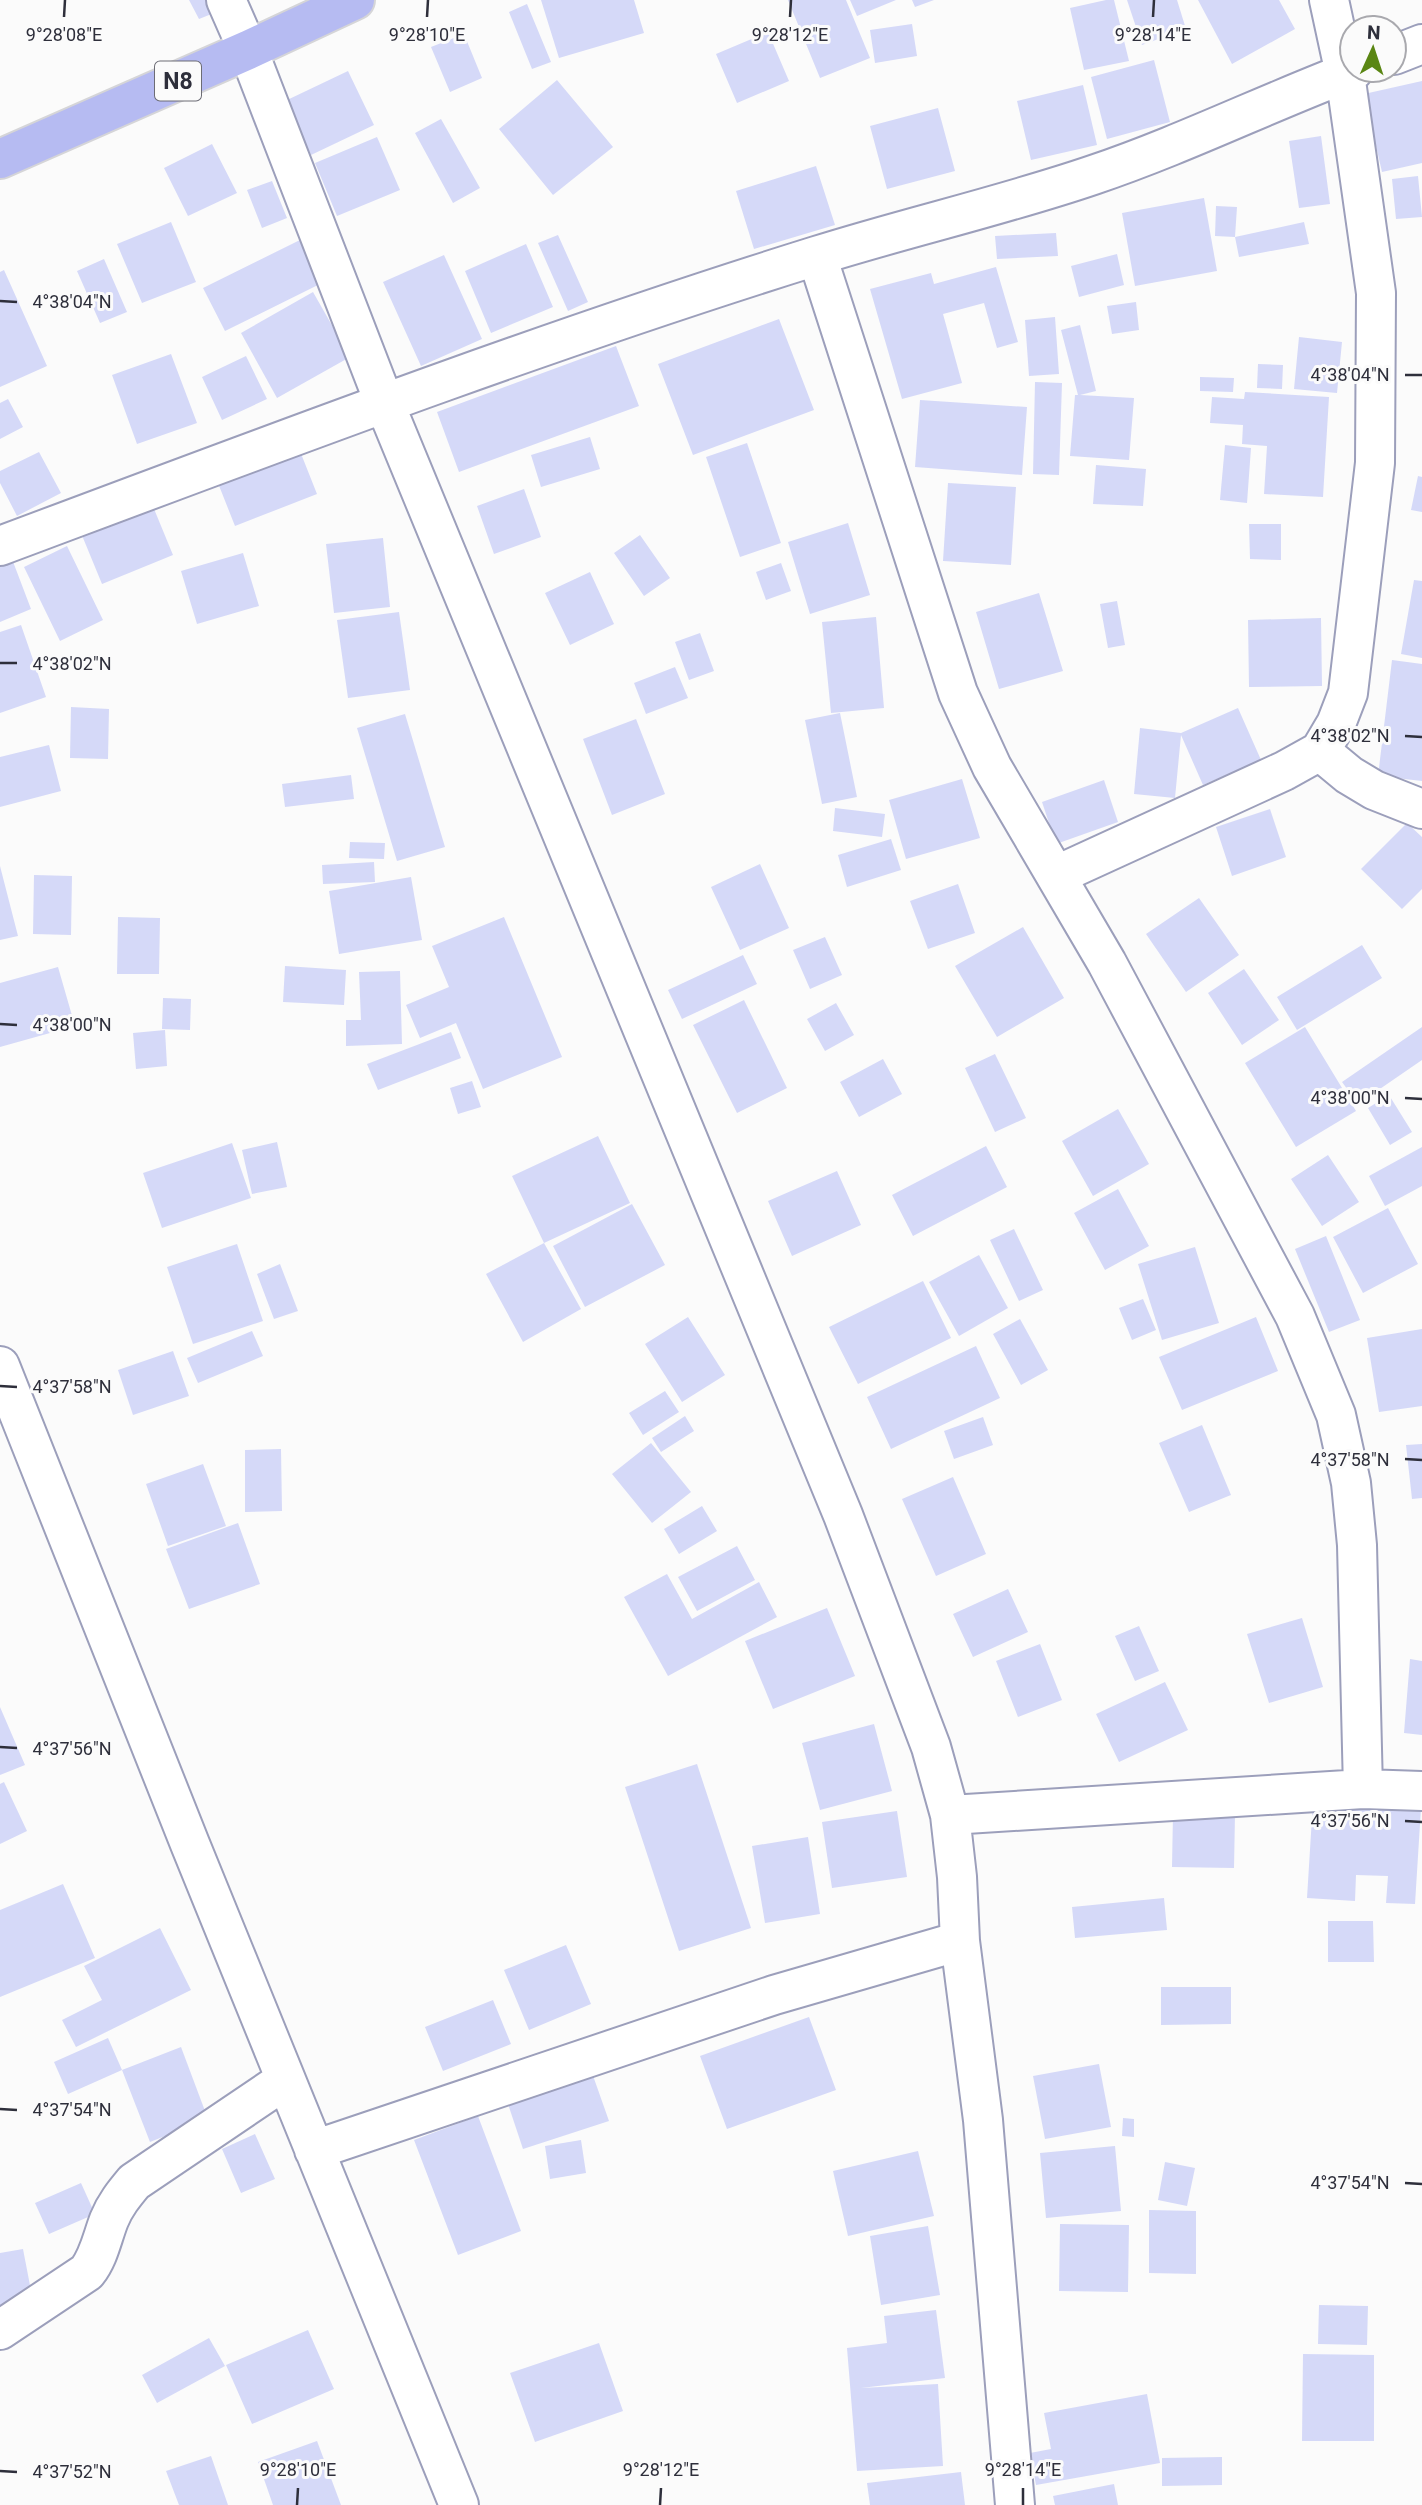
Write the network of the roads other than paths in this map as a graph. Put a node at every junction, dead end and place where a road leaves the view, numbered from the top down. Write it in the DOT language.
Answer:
graph roads {
  1 [pos="226,0"];
  2 [pos="355,0"];
  3 [pos="1329,0"];
  4 [pos="1338,31"];
  5 [pos="248,50"];
  6 [pos="1338,77"];
  7 [pos="1351,84"];
  8 [pos="0,159"];
  9 [pos="817,256"];
  10 [pos="384,402"];
  11 [pos="0,546"];
  12 [pos="1321,751"];
  13 [pos="1422,809"];
  14 [pos="1057,875"];
  15 [pos="0,1366"];
  16 [pos="1363,1789"];
  17 [pos="1422,1791"];
  18 [pos="950,1815"];
  19 [pos="960,1941"];
  20 [pos="285,2080"];
  21 [pos="314,2150"];
  22 [pos="0,2330"];
  23 [pos="459,2505"];
  24 [pos="1015,2505"];
  1 -- 5 [label="street"];
  2 -- 5 [label="highway, N8"];
  3 -- 4 [label="street"];
  5 -- 8 [label="highway, N8"];
  5 -- 10 [label="street"];
  6 -- 9 [label="street"];
  7 -- 12 [label="street"];
  9 -- 10 [label="street"];
  9 -- 14 [label="street"];
  10 -- 11 [label="street"];
  10 -- 18 [label="street"];
  12 -- 13 [label="street"];
  12 -- 14 [label="street"];
  14 -- 16 [label="street"];
  15 -- 20 [label="street"];
  16 -- 17 [label="street"];
  16 -- 18 [label="street"];
  18 -- 19 [label="street"];
  19 -- 21 [label="street"];
  19 -- 24 [label="street"];
  20 -- 21 [label="street"];
  20 -- 22 [label="street"];
  21 -- 23 [label="street"];
}
